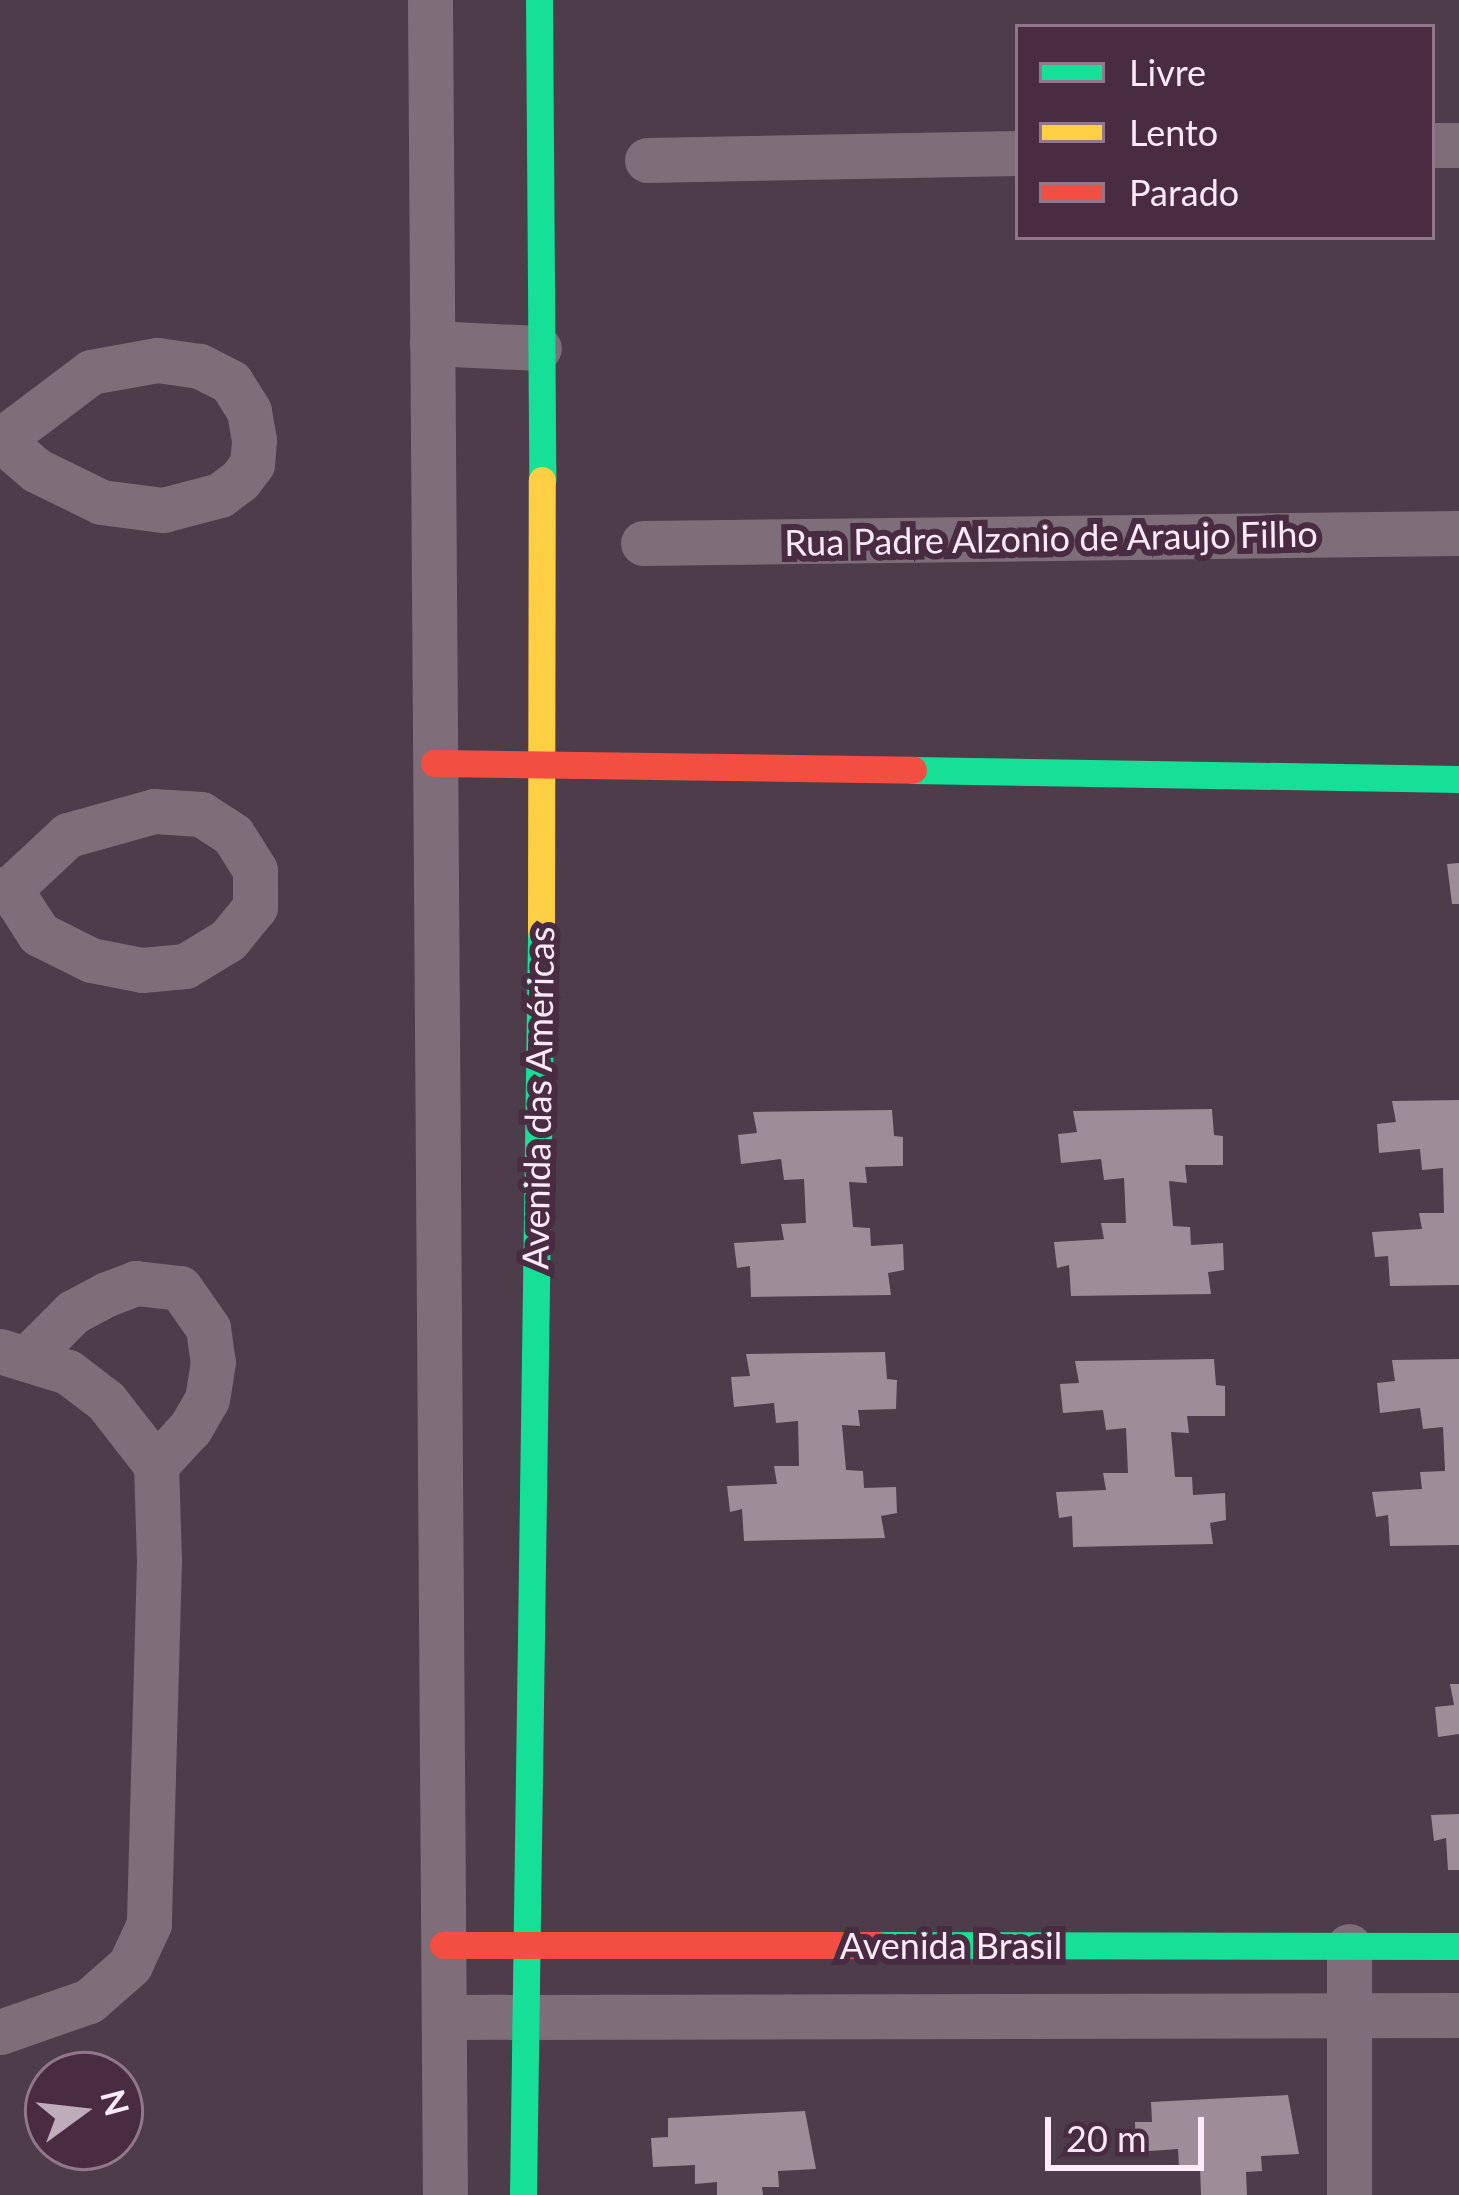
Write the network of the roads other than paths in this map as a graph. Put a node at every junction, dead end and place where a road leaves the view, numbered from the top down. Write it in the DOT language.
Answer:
graph roads {
  1 [pos="430,0"];
  2 [pos="539,0"];
  3 [pos="1015,153"];
  4 [pos="647,160"];
  5 [pos="432,343"];
  6 [pos="539,348"];
  7 [pos="1,439"];
  8 [pos="1459,533"];
  9 [pos="643,543"];
  10 [pos="434,764"];
  11 [pos="543,765"];
  12 [pos="1459,779"];
  13 [pos="5,889"];
  14 [pos="14,1353"];
  15 [pos="156,1466"];
  16 [pos="443,1945"];
  17 [pos="524,1945"];
  18 [pos="1349,1946"];
  19 [pos="1459,1946"];
  20 [pos="1459,2015"];
  21 [pos="1348,2016"];
  22 [pos="444,2018"];
  23 [pos="524,2018"];
  24 [pos="0,2032"];
  25 [pos="445,2195"];
  26 [pos="523,2195"];
  27 [pos="1348,2195"];
  1 -- 5 [label="street"];
  2 -- 6 [label="street, Avenida das Américas"];
  3 -- 4 [label="street"];
  5 -- 6 [label="street"];
  5 -- 10 [label="street"];
  6 -- 11 [label="street, Avenida das Américas"];
  7 -- 7 [label="street"];
  8 -- 9 [label="street, Rua Padre Alzonio de Araujo Filho"];
  10 -- 11 [label="street"];
  10 -- 16 [label="street"];
  11 -- 12 [label="street"];
  11 -- 17 [label="street, Avenida das Américas"];
  13 -- 13 [label="street"];
  14 -- 15 [label="street"];
  14 -- 15 [label="street"];
  15 -- 24 [label="street"];
  16 -- 17 [label="street, Avenida Brasil"];
  16 -- 22 [label="street"];
  17 -- 18 [label="street, Avenida Brasil"];
  17 -- 23 [label="street, Avenida das Américas"];
  18 -- 19 [label="street, Avenida Brasil"];
  18 -- 21 [label="street"];
  20 -- 21 [label="street, Avenida Brasil"];
  21 -- 23 [label="street, Avenida Brasil"];
  21 -- 27 [label="street"];
  22 -- 23 [label="street, Avenida Brasil"];
  22 -- 25 [label="street"];
  23 -- 26 [label="street, Avenida das Américas"];
}
